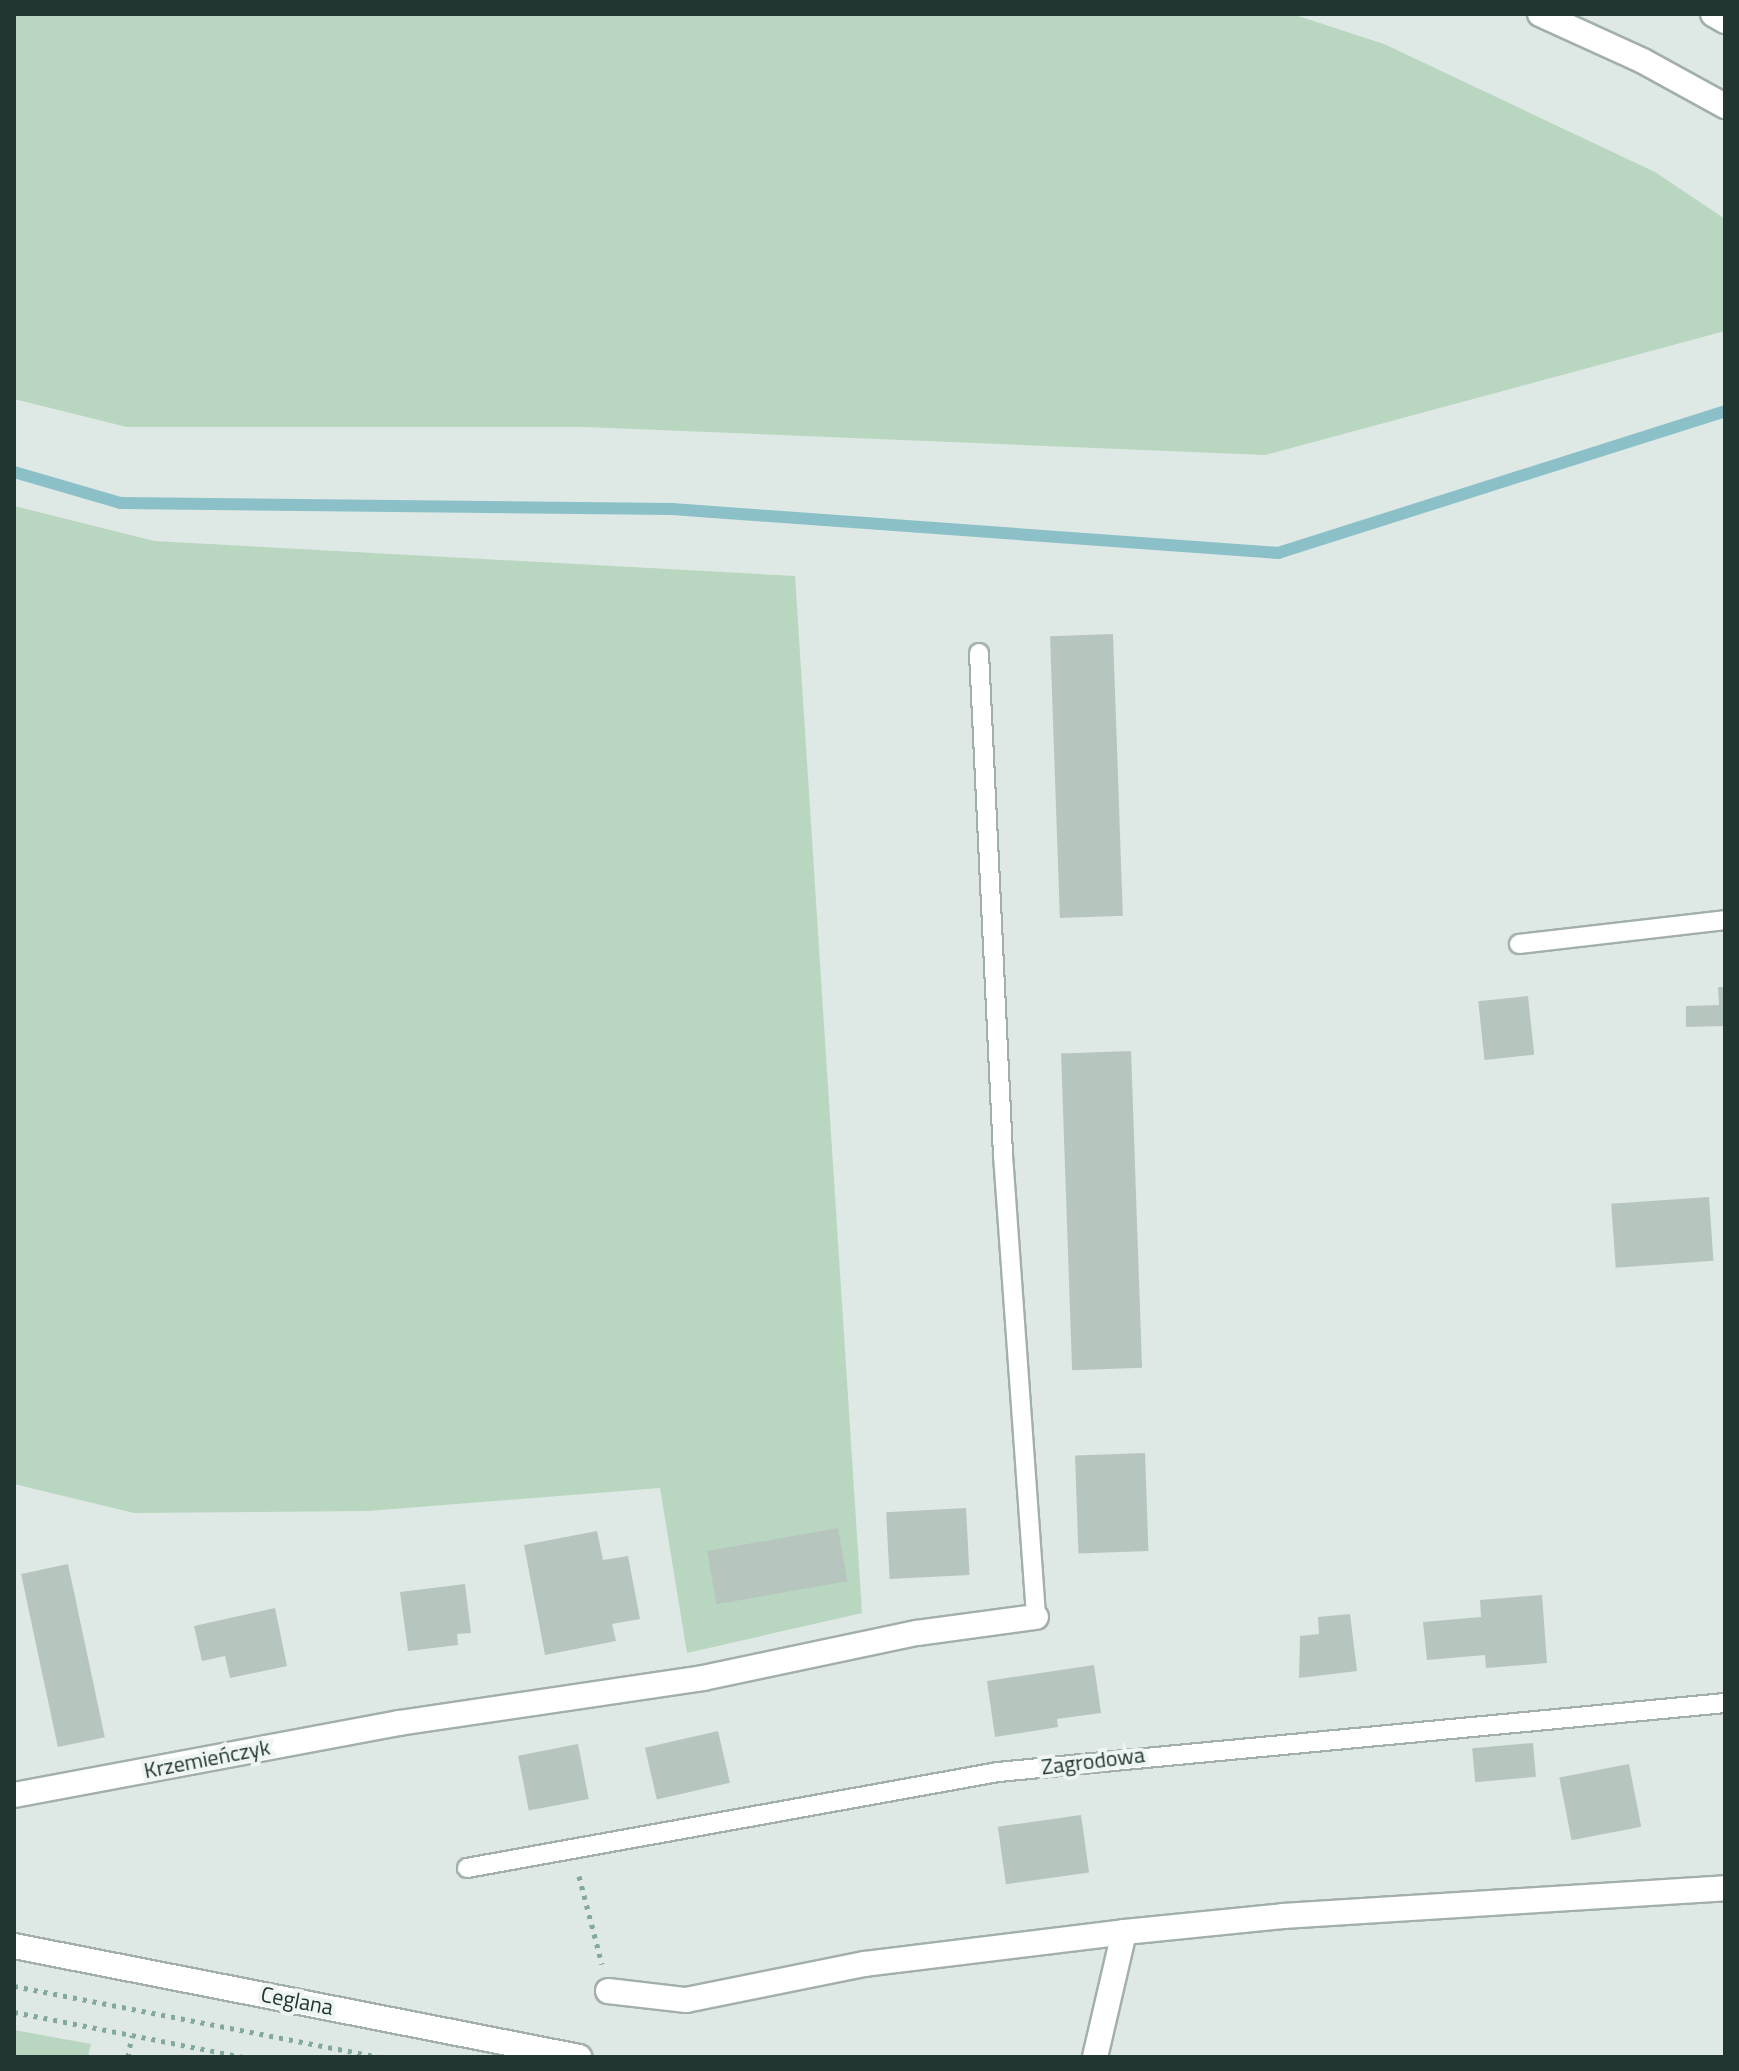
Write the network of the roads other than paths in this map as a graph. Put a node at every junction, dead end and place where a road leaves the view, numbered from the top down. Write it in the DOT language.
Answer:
graph roads {
  1 [pos="1540,14"];
  2 [pos="1713,14"];
  3 [pos="1725,21"];
  4 [pos="1725,106"];
  5 [pos="979,653"];
  6 [pos="1725,920"];
  7 [pos="1519,944"];
  8 [pos="1036,1617"];
  9 [pos="1725,1703"];
  10 [pos="14,1795"];
  11 [pos="467,1868"];
  12 [pos="1725,1888"];
  13 [pos="1124,1932"];
  14 [pos="14,1946"];
  15 [pos="608,1991"];
  16 [pos="579,2057"];
  17 [pos="1095,2057"];
  1 -- 4 [label="street"];
  2 -- 3 [label="street"];
  5 -- 8 [label="lane"];
  6 -- 7 [label="lane"];
  8 -- 10 [label="street, Krzemieńczyk"];
  9 -- 11 [label="lane, Zagrodowa"];
  12 -- 13 [label="street"];
  13 -- 15 [label="street"];
  13 -- 17 [label="street"];
  14 -- 16 [label="street, Ceglana"];
}
